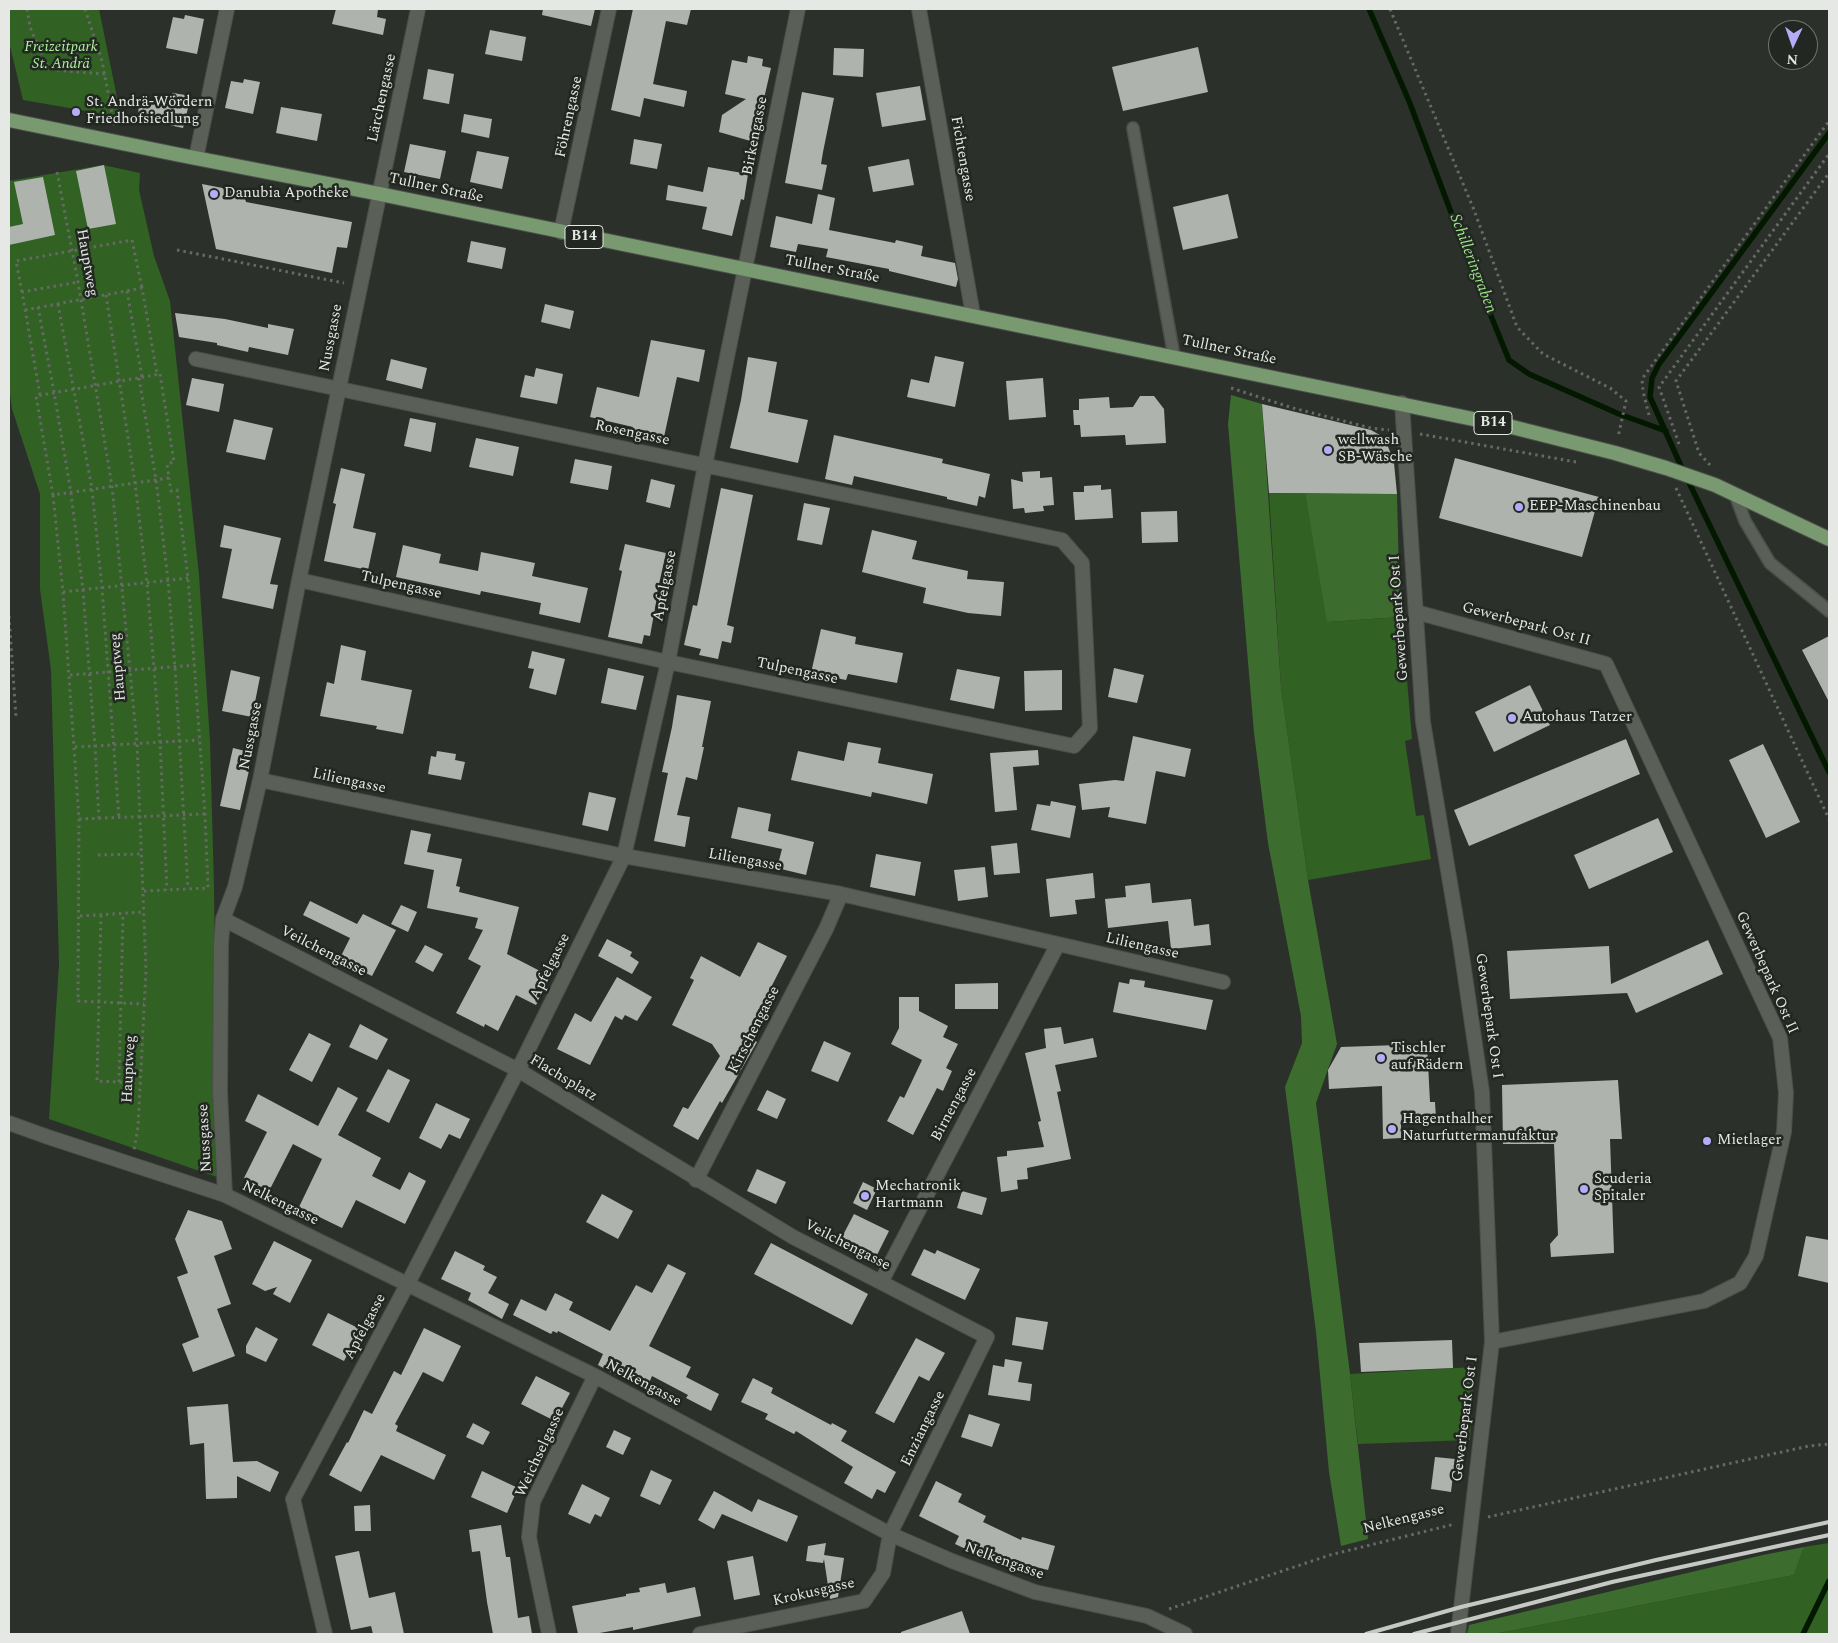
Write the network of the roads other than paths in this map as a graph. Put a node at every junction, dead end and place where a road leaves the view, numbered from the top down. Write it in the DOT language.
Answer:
graph roads {
  1 [pos="226,9"];
  2 [pos="418,9"];
  3 [pos="610,9"];
  4 [pos="798,9"];
  5 [pos="919,9"];
  6 [pos="9,120"];
  7 [pos="1133,128"];
  8 [pos="196,158"];
  9 [pos="380,194"];
  10 [pos="561,232"];
  11 [pos="746,270"];
  12 [pos="359,286"];
  13 [pos="973,315"];
  14 [pos="1174,356"];
  15 [pos="196,359"];
  16 [pos="338,389"];
  17 [pos="1402,403"];
  18 [pos="704,465"];
  19 [pos="1735,494"];
  20 [pos="1829,539"];
  21 [pos="1062,540"];
  22 [pos="299,580"];
  23 [pos="1829,611"];
  24 [pos="1416,612"];
  25 [pos="668,662"];
  26 [pos="260,780"];
  27 [pos="624,856"];
  28 [pos="841,894"];
  29 [pos="223,919"];
  30 [pos="1058,944"];
  31 [pos="1223,982"];
  32 [pos="408,1014"];
  33 [pos="518,1070"];
  34 [pos="9,1123"];
  35 [pos="696,1180"];
  36 [pos="225,1195"];
  37 [pos="881,1282"];
  38 [pos="407,1285"];
  39 [pos="987,1337"];
  40 [pos="1492,1342"];
  41 [pos="595,1376"];
  42 [pos="890,1534"];
  43 [pos="325,1634"];
  44 [pos="549,1634"];
  45 [pos="700,1634"];
  46 [pos="1185,1634"];
  47 [pos="1458,1634"];
  1 -- 8 [label="street"];
  2 -- 9 [label="street, Lärchengasse"];
  3 -- 10 [label="street, Föhrengasse"];
  4 -- 11 [label="street, Birkengasse"];
  5 -- 13 [label="street, Fichtengasse"];
  6 -- 8 [label="main road, Tullner Straße / B14"];
  7 -- 14 [label="lane"];
  8 -- 9 [label="main road, Tullner Straße / B14"];
  9 -- 10 [label="main road, Tullner Straße / B14"];
  9 -- 12 [label="street, Lärchengasse"];
  10 -- 11 [label="main road, Tullner Straße / B14"];
  11 -- 13 [label="main road, Tullner Straße / B14"];
  11 -- 18 [label="street, Apfelgasse"];
  12 -- 16 [label="street, Nussgasse"];
  13 -- 14 [label="main road, Tullner Straße / B14"];
  14 -- 17 [label="main road, Tullner Straße / B14"];
  15 -- 16 [label="street, Rosengasse"];
  16 -- 18 [label="street, Rosengasse"];
  16 -- 22 [label="street, Nussgasse"];
  17 -- 19 [label="main road, Tullner Straße / B14"];
  17 -- 24 [label="street, Gewerbepark Ost I"];
  18 -- 21 [label="street, Rosengasse"];
  18 -- 25 [label="street, Apfelgasse"];
  19 -- 20 [label="main road, B14"];
  19 -- 23 [label="lane"];
  21 -- 25 [label="street, Tulpengasse"];
  22 -- 25 [label="street, Tulpengasse"];
  22 -- 26 [label="street, Nussgasse"];
  24 -- 40 [label="street, Gewerbepark Ost I"];
  24 -- 40 [label="street, Gewerbepark Ost II"];
  25 -- 27 [label="street, Apfelgasse"];
  26 -- 27 [label="street, Liliengasse"];
  26 -- 29 [label="street, Nussgasse"];
  27 -- 28 [label="street, Liliengasse"];
  27 -- 33 [label="street, Apfelgasse"];
  28 -- 30 [label="street, Liliengasse"];
  28 -- 35 [label="street, Kirschengasse"];
  29 -- 32 [label="street, Veilchengasse"];
  29 -- 36 [label="street, Nussgasse"];
  30 -- 31 [label="street, Liliengasse"];
  30 -- 37 [label="street, Birnengasse"];
  32 -- 33 [label="street, Flachsplatz"];
  33 -- 35 [label="street, Flachsplatz"];
  33 -- 38 [label="street, Apfelgasse"];
  34 -- 36 [label="street, Nelkengasse"];
  35 -- 37 [label="street, Veilchengasse"];
  36 -- 38 [label="street, Nelkengasse"];
  37 -- 39 [label="street, Veilchengasse"];
  38 -- 41 [label="street, Nelkengasse"];
  38 -- 43 [label="street, Apfelgasse"];
  39 -- 42 [label="street, Enziangasse"];
  40 -- 47 [label="street, Gewerbepark Ost I"];
  41 -- 42 [label="street, Nelkengasse"];
  41 -- 44 [label="street, Weichselgasse"];
  42 -- 45 [label="street, Krokusgasse"];
  42 -- 46 [label="street, Nelkengasse"];
}
